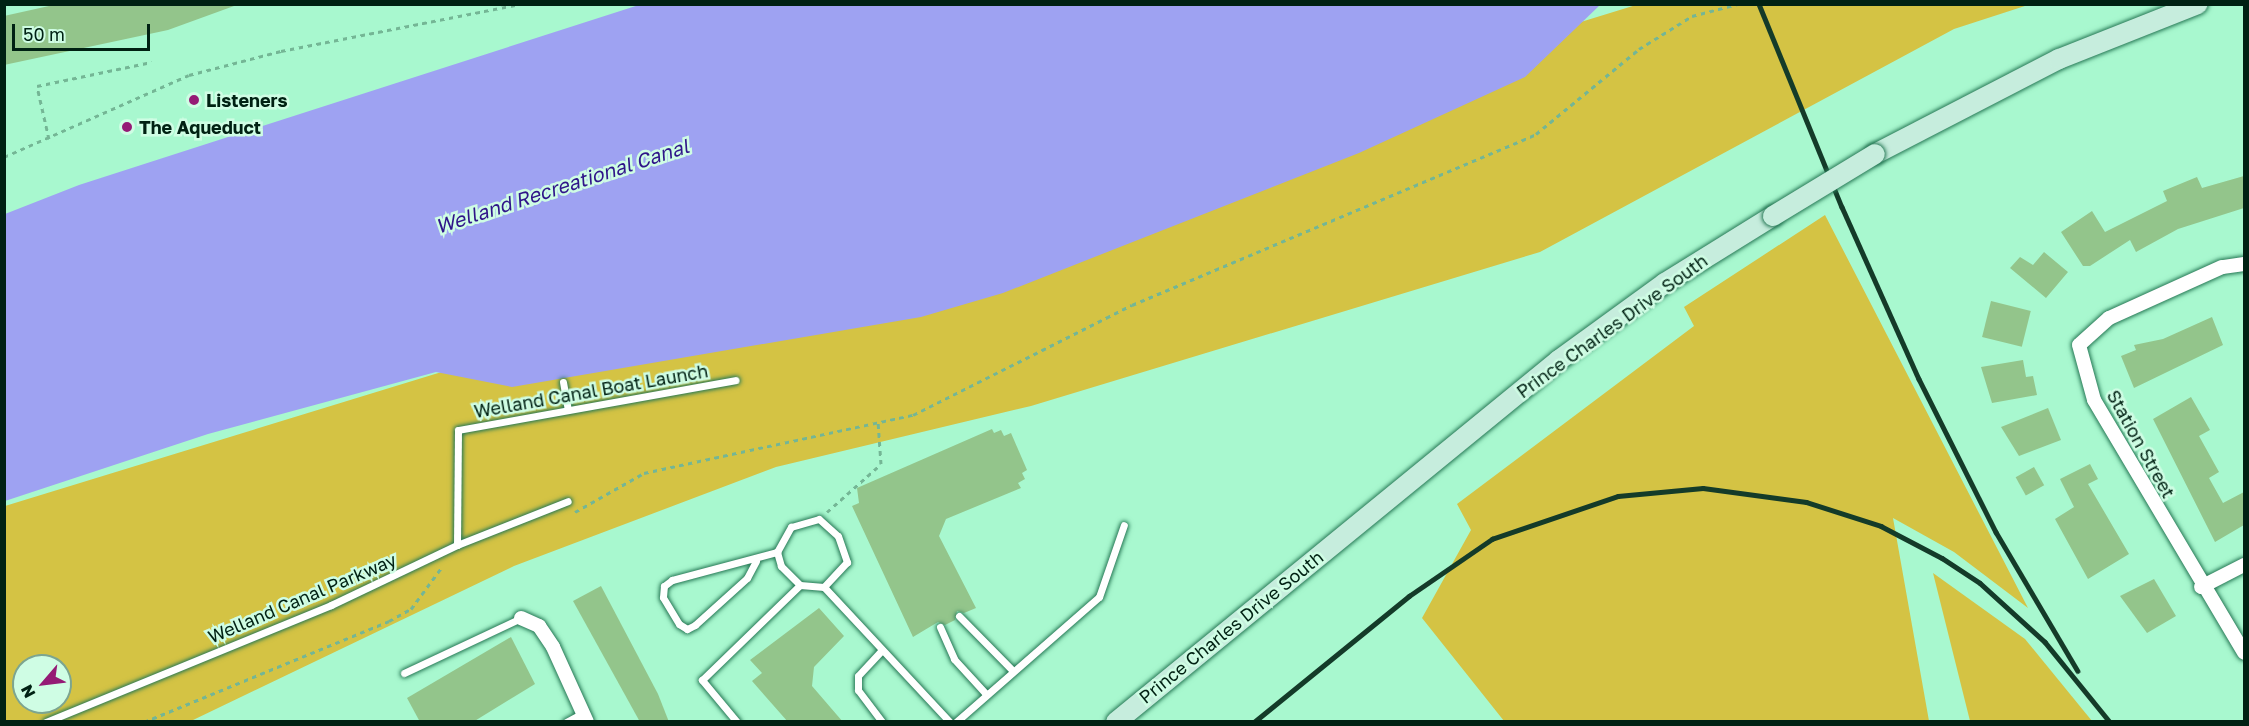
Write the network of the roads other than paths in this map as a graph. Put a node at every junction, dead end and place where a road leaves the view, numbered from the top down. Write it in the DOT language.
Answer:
graph roads {
  1 [pos="2198,4"];
  2 [pos="2244,264"];
  3 [pos="736,380"];
  4 [pos="563,382"];
  5 [pos="568,410"];
  6 [pos="568,501"];
  7 [pos="1124,525"];
  8 [pos="457,544"];
  9 [pos="777,552"];
  10 [pos="756,561"];
  11 [pos="2244,565"];
  12 [pos="800,585"];
  13 [pos="824,587"];
  14 [pos="2201,587"];
  15 [pos="959,616"];
  16 [pos="521,618"];
  17 [pos="940,627"];
  18 [pos="882,650"];
  19 [pos="2244,653"];
  20 [pos="1011,669"];
  21 [pos="404,673"];
  22 [pos="986,694"];
  23 [pos="585,717"];
  24 [pos="46,722"];
  25 [pos="566,722"];
  26 [pos="737,722"];
  27 [pos="882,722"];
  28 [pos="950,722"];
  29 [pos="956,722"];
  30 [pos="1116,722"];
  1 -- 30 [label="main road, Prince Charles Drive South, bridge"];
  2 -- 14 [label="street, Station Street"];
  3 -- 5 [label="lane, Welland Canal Boat Launch"];
  4 -- 5 [label="lane"];
  5 -- 8 [label="lane, Welland Canal Boat Launch"];
  6 -- 8 [label="lane, Welland Canal Parkway"];
  7 -- 20 [label="lane"];
  8 -- 24 [label="lane, Welland Canal Parkway"];
  9 -- 10 [label="lane"];
  9 -- 12 [label="lane"];
  9 -- 13 [label="lane"];
  10 -- 10 [label="lane"];
  11 -- 14 [label="street"];
  12 -- 13 [label="lane"];
  12 -- 26 [label="lane"];
  13 -- 18 [label="lane"];
  14 -- 19 [label="street, Station Street"];
  15 -- 20 [label="lane"];
  16 -- 21 [label="lane"];
  16 -- 23 [label="street"];
  17 -- 22 [label="lane"];
  18 -- 27 [label="lane"];
  18 -- 28 [label="lane"];
  20 -- 22 [label="lane"];
  22 -- 29 [label="lane"];
  23 -- 25 [label="lane"];
}
